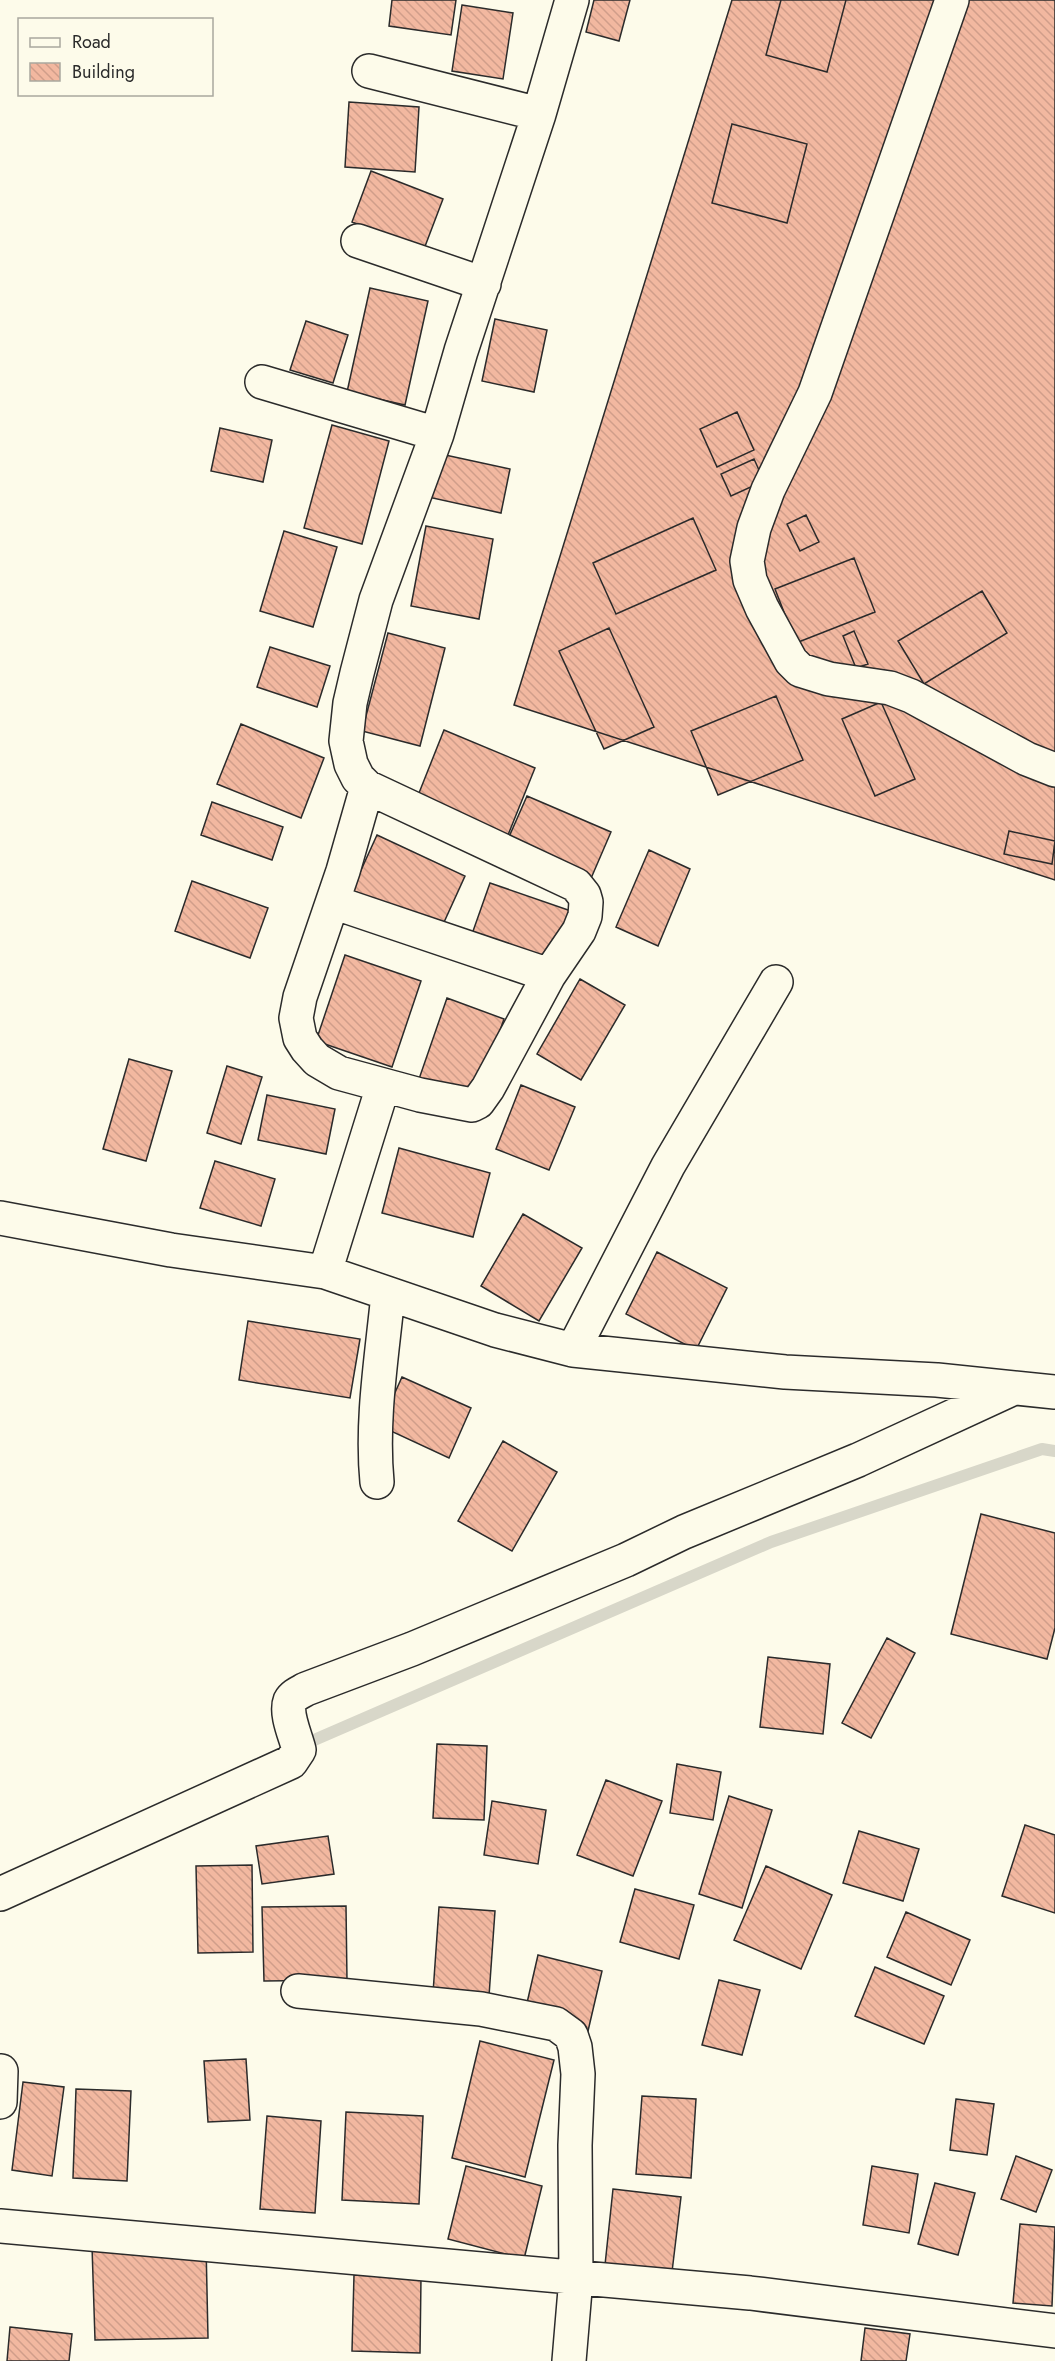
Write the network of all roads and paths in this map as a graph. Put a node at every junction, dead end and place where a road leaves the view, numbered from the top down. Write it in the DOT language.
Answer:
graph roads {
  1 [pos="572,0"];
  2 [pos="952,0"];
  3 [pos="369,71"];
  4 [pos="539,114"];
  5 [pos="358,241"];
  6 [pos="484,284"];
  7 [pos="262,382"];
  8 [pos="437,434"];
  9 [pos="1055,770"];
  10 [pos="367,787"];
  11 [pos="333,902"];
  12 [pos="549,975"];
  13 [pos="776,982"];
  14 [pos="383,1086"];
  15 [pos="0,1218"];
  16 [pos="325,1272"];
  17 [pos="388,1294"];
  18 [pos="573,1350"];
  19 [pos="1014,1388"];
  20 [pos="1055,1392"];
  21 [pos="377,1482"];
  22 [pos="0,1894"];
  23 [pos="298,1991"];
  24 [pos="0,2226"];
  25 [pos="576,2278"];
  26 [pos="1055,2331"];
  27 [pos="569,2361"];
  1 -- 4 [label="street"];
  2 -- 9 [label="street"];
  3 -- 4 [label="street"];
  4 -- 6 [label="street"];
  5 -- 6 [label="street"];
  6 -- 8 [label="street"];
  7 -- 8 [label="street"];
  8 -- 10 [label="street"];
  10 -- 11 [label="street"];
  10 -- 12 [label="street"];
  11 -- 12 [label="street"];
  11 -- 14 [label="street"];
  12 -- 14 [label="street"];
  13 -- 18 [label="street"];
  14 -- 16 [label="street"];
  15 -- 16 [label="street"];
  16 -- 17 [label="street"];
  17 -- 18 [label="street"];
  17 -- 21 [label="street"];
  18 -- 19 [label="street"];
  19 -- 20 [label="street"];
  19 -- 22 [label="street"];
  23 -- 25 [label="street"];
  24 -- 25 [label="street"];
  25 -- 26 [label="street"];
  25 -- 27 [label="street"];
}
